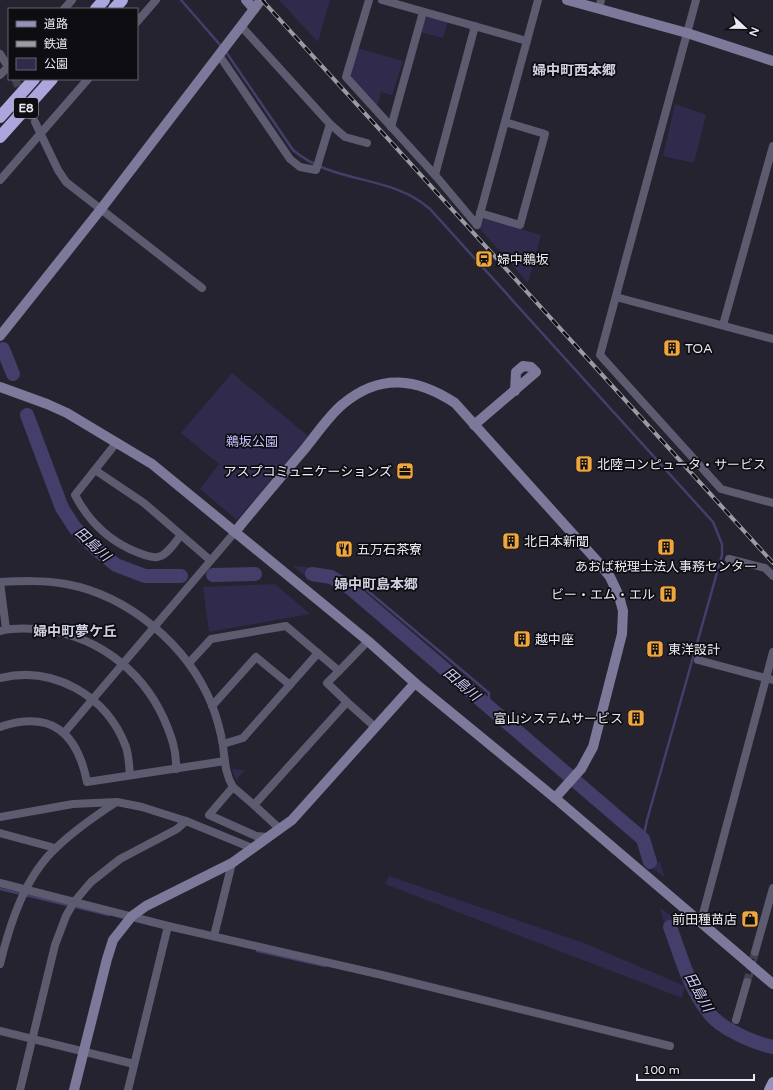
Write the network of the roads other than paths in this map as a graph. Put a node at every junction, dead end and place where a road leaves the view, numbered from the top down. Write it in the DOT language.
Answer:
graph roads {
  1 [pos="72,0"];
  2 [pos="104,0"];
  3 [pos="122,0"];
  4 [pos="156,0"];
  5 [pos="246,0"];
  6 [pos="261,0"];
  7 [pos="369,0"];
  8 [pos="382,0"];
  9 [pos="538,0"];
  10 [pos="567,0"];
  11 [pos="696,0"];
  12 [pos="401,3"];
  13 [pos="600,5"];
  14 [pos="65,8"];
  15 [pos="97,8"];
  16 [pos="115,8"];
  17 [pos="254,9"];
  18 [pos="423,12"];
  19 [pos="138,21"];
  20 [pos="241,26"];
  21 [pos="475,26"];
  22 [pos="687,33"];
  23 [pos="527,41"];
  24 [pos="0,54"];
  25 [pos="220,55"];
  26 [pos="773,61"];
  27 [pos="8,66"];
  28 [pos="8,68"];
  29 [pos="0,75"];
  30 [pos="33,80"];
  31 [pos="51,80"];
  32 [pos="87,80"];
  33 [pos="0,116"];
  34 [pos="35,122"];
  35 [pos="505,122"];
  36 [pos="330,124"];
  37 [pos="391,127"];
  38 [pos="41,135"];
  39 [pos="0,137"];
  40 [pos="367,143"];
  41 [pos="773,146"];
  42 [pos="435,175"];
  43 [pos="0,180"];
  44 [pos="100,210"];
  45 [pos="480,214"];
  46 [pos="202,288"];
  47 [pos="616,297"];
  48 [pos="723,325"];
  49 [pos="0,336"];
  50 [pos="773,339"];
  51 [pos="0,387"];
  52 [pos="515,391"];
  53 [pos="474,425"];
  54 [pos="117,442"];
  55 [pos="95,470"];
  56 [pos="773,503"];
  57 [pos="235,532"];
  58 [pos="181,535"];
  59 [pos="730,559"];
  60 [pos="210,560"];
  61 [pos="773,576"];
  62 [pos="0,582"];
  63 [pos="154,628"];
  64 [pos="3,630"];
  65 [pos="368,641"];
  66 [pos="773,652"];
  67 [pos="318,653"];
  68 [pos="698,660"];
  69 [pos="189,663"];
  70 [pos="123,664"];
  71 [pos="339,671"];
  72 [pos="0,678"];
  73 [pos="770,679"];
  74 [pos="415,683"];
  75 [pos="290,685"];
  76 [pos="93,699"];
  77 [pos="347,702"];
  78 [pos="212,706"];
  79 [pos="0,727"];
  80 [pos="376,727"];
  81 [pos="64,733"];
  82 [pos="223,744"];
  83 [pos="225,761"];
  84 [pos="176,768"];
  85 [pos="130,775"];
  86 [pos="233,787"];
  87 [pos="555,798"];
  88 [pos="117,802"];
  89 [pos="254,805"];
  90 [pos="208,815"];
  91 [pos="0,817"];
  92 [pos="186,821"];
  93 [pos="203,828"];
  94 [pos="280,829"];
  95 [pos="0,833"];
  96 [pos="268,837"];
  97 [pos="55,848"];
  98 [pos="252,848"];
  99 [pos="232,862"];
  100 [pos="0,883"];
  101 [pos="773,888"];
  102 [pos="26,890"];
  103 [pos="74,902"];
  104 [pos="132,916"];
  105 [pos="697,920"];
  106 [pos="168,926"];
  107 [pos="214,936"];
  108 [pos="3,938"];
  109 [pos="755,952"];
  110 [pos="0,964"];
  111 [pos="747,982"];
  112 [pos="773,984"];
  113 [pos="736,1020"];
  114 [pos="0,1031"];
  115 [pos="33,1040"];
  116 [pos="670,1046"];
  117 [pos="83,1052"];
  118 [pos="134,1064"];
  119 [pos="773,1082"];
  120 [pos="20,1090"];
  121 [pos="74,1090"];
  122 [pos="128,1090"];
  123 [pos="769,1090"];
  1 -- 14 [label="street"];
  2 -- 15 [label="highway"];
  3 -- 16 [label="highway"];
  4 -- 19 [label="street"];
  5 -- 17 [label="street"];
  6 -- 17 [label="street"];
  7 -- 37 [label="street"];
  8 -- 12 [label="street"];
  9 -- 23 [label="street"];
  10 -- 13 [label="street"];
  11 -- 22 [label="street"];
  12 -- 18 [label="street"];
  13 -- 22 [label="street"];
  17 -- 20 [label="street"];
  18 -- 21 [label="street"];
  18 -- 37 [label="street"];
  20 -- 25 [label="street"];
  20 -- 36 [label="street"];
  21 -- 23 [label="street"];
  21 -- 42 [label="street"];
  22 -- 26 [label="street"];
  22 -- 47 [label="street"];
  23 -- 35 [label="street"];
  24 -- 27 [label="street"];
  25 -- 36 [label="street"];
  25 -- 44 [label="street"];
  28 -- 29 [label="street"];
  30 -- 33 [label="highway, E8"];
  31 -- 39 [label="highway, E8"];
  32 -- 38 [label="street"];
  34 -- 38 [label="street"];
  35 -- 45 [label="street"];
  35 -- 45 [label="street"];
  36 -- 40 [label="street"];
  37 -- 42 [label="street"];
  38 -- 43 [label="street"];
  38 -- 44 [label="street"];
  41 -- 48 [label="street"];
  42 -- 45 [label="street"];
  44 -- 46 [label="street"];
  44 -- 49 [label="street"];
  47 -- 48 [label="street"];
  47 -- 56 [label="street"];
  48 -- 50 [label="street"];
  51 -- 54 [label="street"];
  52 -- 53 [label="street"];
  53 -- 57 [label="street"];
  53 -- 87 [label="street"];
  54 -- 55 [label="street"];
  54 -- 57 [label="street"];
  55 -- 58 [label="street"];
  55 -- 58 [label="street"];
  57 -- 60 [label="street"];
  57 -- 65 [label="street"];
  58 -- 60 [label="street"];
  59 -- 61 [label="street"];
  60 -- 63 [label="street"];
  62 -- 63 [label="street"];
  62 -- 64 [label="street"];
  63 -- 69 [label="street"];
  63 -- 70 [label="street"];
  64 -- 70 [label="street"];
  65 -- 71 [label="street"];
  65 -- 74 [label="street"];
  66 -- 73 [label="street"];
  67 -- 69 [label="street"];
  67 -- 71 [label="street"];
  67 -- 75 [label="street"];
  68 -- 73 [label="street"];
  69 -- 78 [label="street"];
  70 -- 76 [label="street"];
  70 -- 84 [label="street"];
  71 -- 77 [label="street"];
  72 -- 76 [label="street"];
  73 -- 105 [label="street"];
  74 -- 80 [label="street"];
  74 -- 87 [label="street"];
  75 -- 78 [label="street"];
  75 -- 82 [label="street"];
  76 -- 81 [label="street"];
  76 -- 85 [label="street"];
  77 -- 80 [label="street"];
  77 -- 89 [label="street"];
  78 -- 82 [label="street"];
  79 -- 81 [label="street"];
  80 -- 94 [label="street"];
  81 -- 85 [label="street"];
  82 -- 83 [label="street"];
  83 -- 84 [label="street"];
  83 -- 86 [label="street"];
  84 -- 85 [label="street"];
  86 -- 89 [label="street"];
  86 -- 90 [label="street"];
  87 -- 105 [label="street"];
  88 -- 91 [label="street"];
  88 -- 92 [label="street"];
  88 -- 97 [label="street"];
  89 -- 94 [label="street"];
  90 -- 93 [label="street"];
  90 -- 96 [label="street"];
  92 -- 93 [label="street"];
  92 -- 103 [label="street"];
  93 -- 98 [label="street"];
  94 -- 96 [label="street"];
  95 -- 97 [label="street"];
  96 -- 98 [label="street"];
  97 -- 102 [label="street"];
  98 -- 99 [label="street"];
  99 -- 104 [label="street"];
  99 -- 107 [label="street"];
  100 -- 102 [label="street"];
  101 -- 109 [label="street"];
  102 -- 103 [label="street"];
  102 -- 108 [label="street"];
  103 -- 104 [label="street"];
  103 -- 115 [label="street"];
  104 -- 106 [label="street"];
  104 -- 117 [label="street"];
  105 -- 112 [label="street"];
  106 -- 107 [label="street"];
  106 -- 118 [label="street"];
  107 -- 116 [label="street"];
  108 -- 110 [label="street"];
  111 -- 113 [label="street"];
  114 -- 115 [label="street"];
  115 -- 117 [label="street"];
  115 -- 120 [label="street"];
  117 -- 118 [label="street"];
  117 -- 121 [label="street"];
  118 -- 122 [label="street"];
  119 -- 123 [label="main road"];
}
